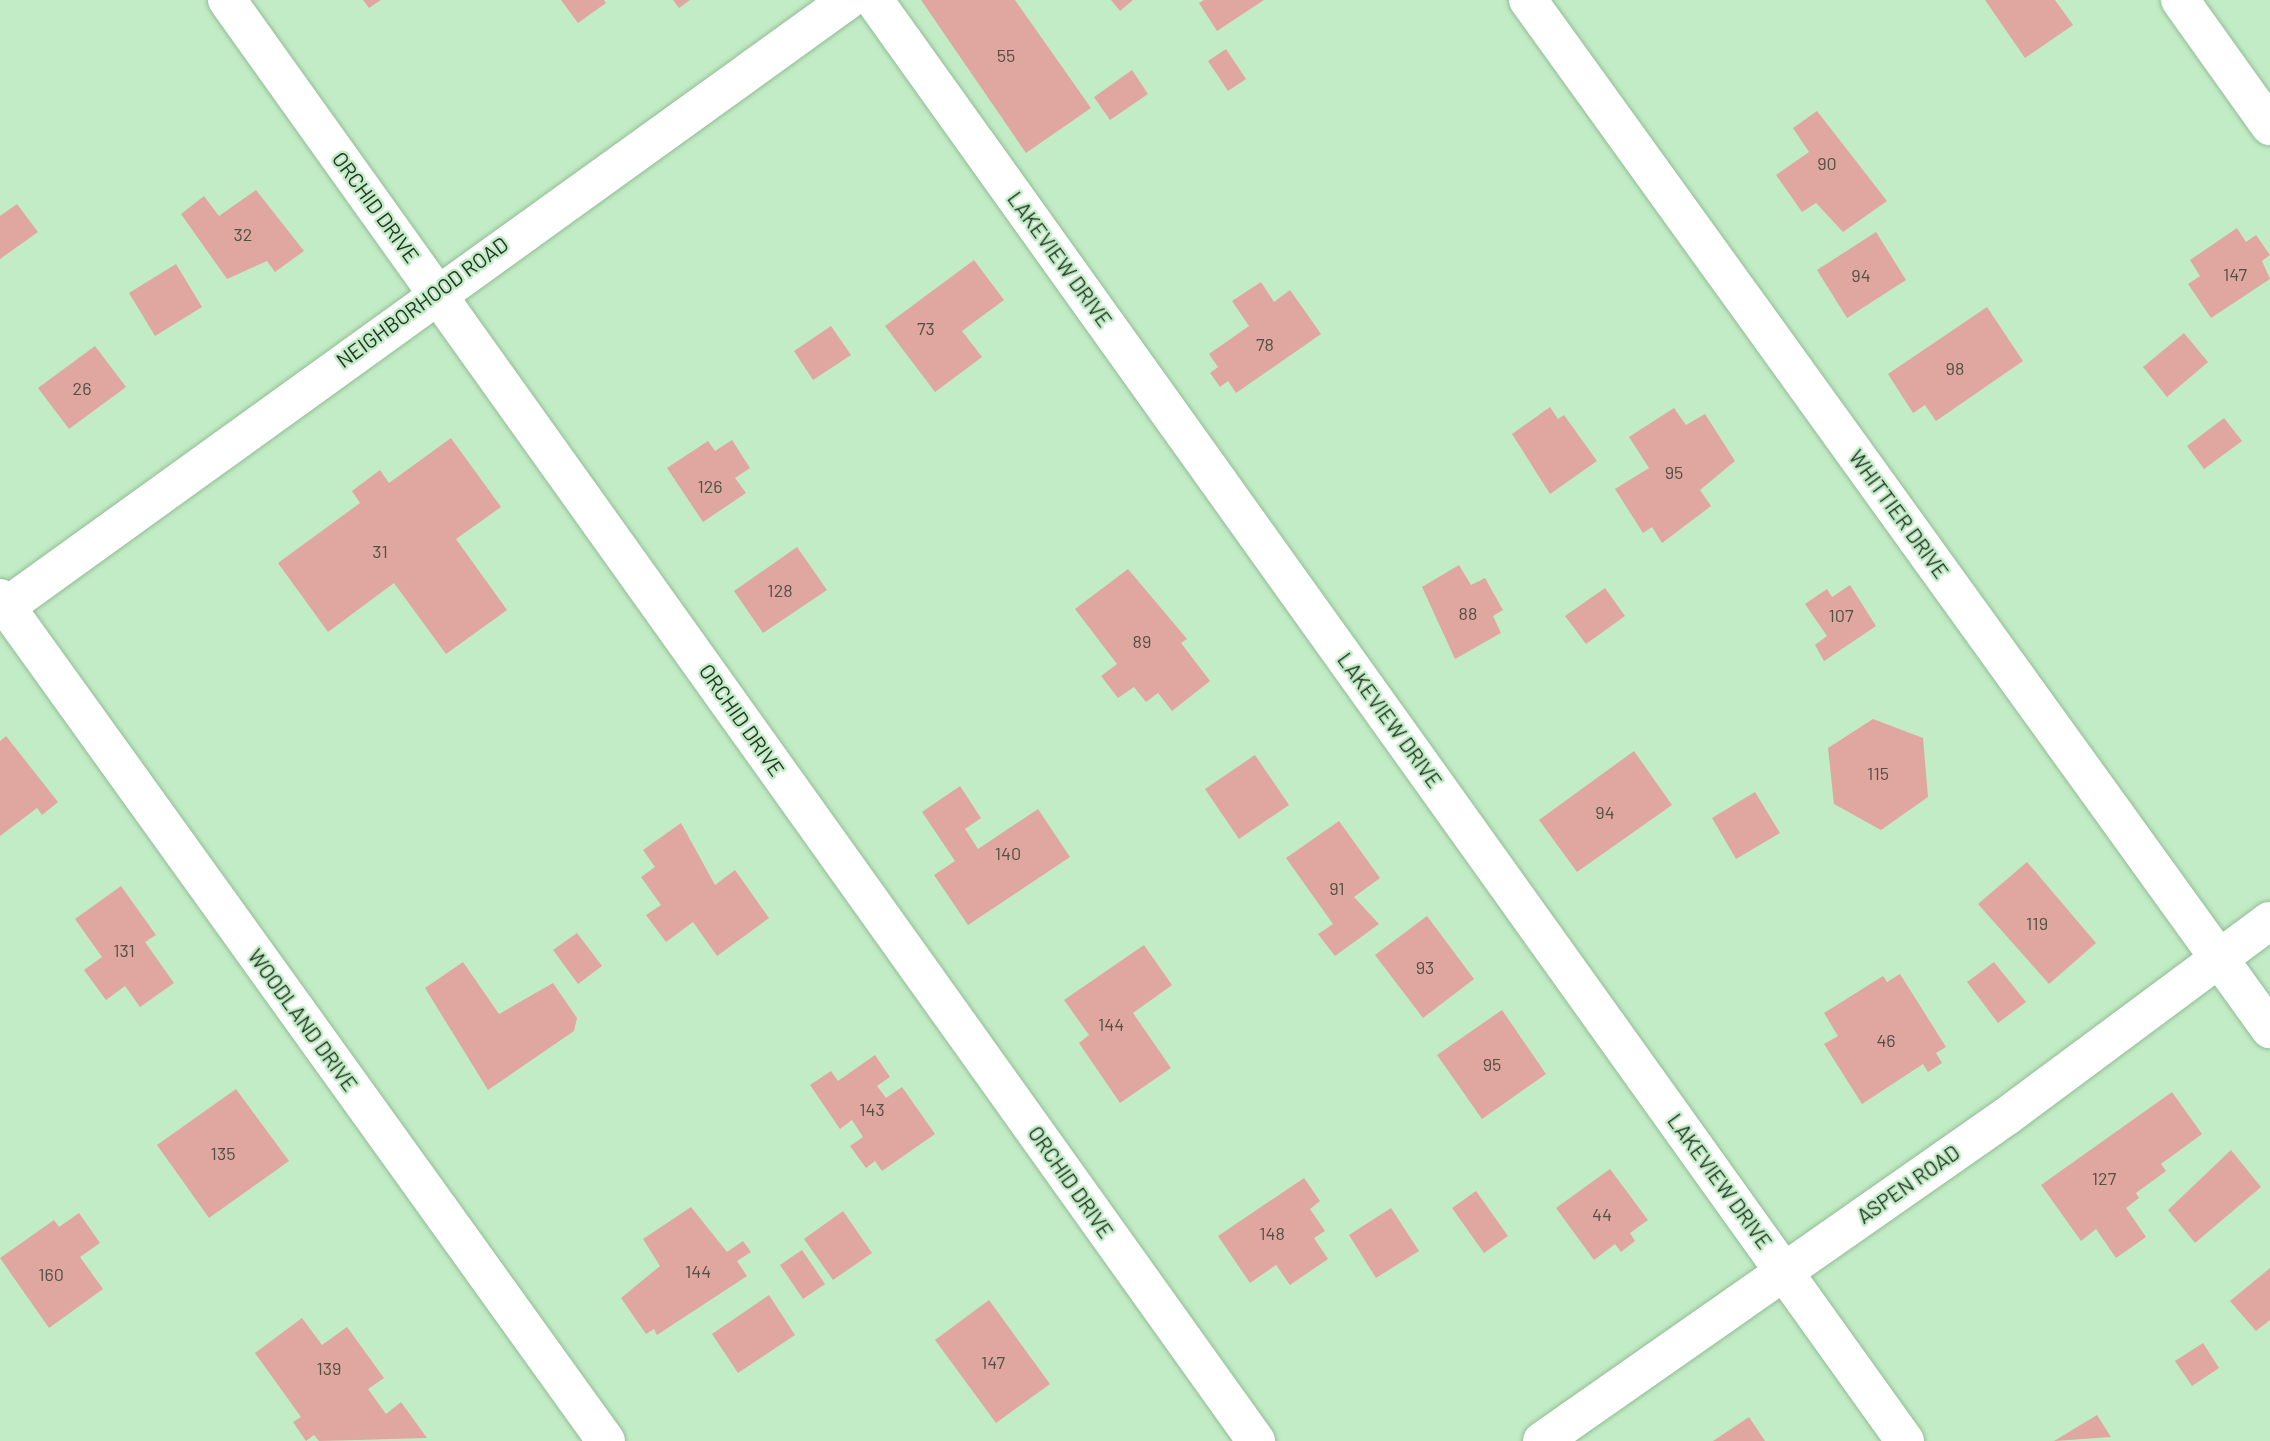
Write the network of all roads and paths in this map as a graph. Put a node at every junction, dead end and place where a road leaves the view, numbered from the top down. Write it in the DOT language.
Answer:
graph roads {
  1 [pos="227,0"];
  2 [pos="848,0"];
  3 [pos="874,0"];
  4 [pos="1528,0"];
  5 [pos="2180,0"];
  6 [pos="2270,126"];
  7 [pos="437,290"];
  8 [pos="2,605"];
  9 [pos="2270,921"];
  10 [pos="2219,957"];
  11 [pos="2270,1029"];
  12 [pos="1784,1271"];
  13 [pos="606,1441"];
  14 [pos="1256,1441"];
  15 [pos="1542,1441"];
  16 [pos="1905,1441"];
  1 -- 7 [label="street, ORCHID DRIVE"];
  2 -- 7 [label="street, NEIGHBORHOOD ROAD"];
  3 -- 12 [label="street, LAKEVIEW DRIVE"];
  4 -- 10 [label="street, WHITTIER DRIVE"];
  5 -- 6 [label="street"];
  7 -- 8 [label="street, NEIGHBORHOOD ROAD"];
  7 -- 14 [label="street, ORCHID DRIVE"];
  8 -- 13 [label="street, WOODLAND DRIVE"];
  9 -- 10 [label="street, ASPEN ROAD"];
  10 -- 11 [label="street, WHITTIER DRIVE"];
  10 -- 12 [label="street, ASPEN ROAD"];
  12 -- 15 [label="street, ASPEN ROAD"];
  12 -- 16 [label="street, LAKEVIEW DRIVE"];
}
